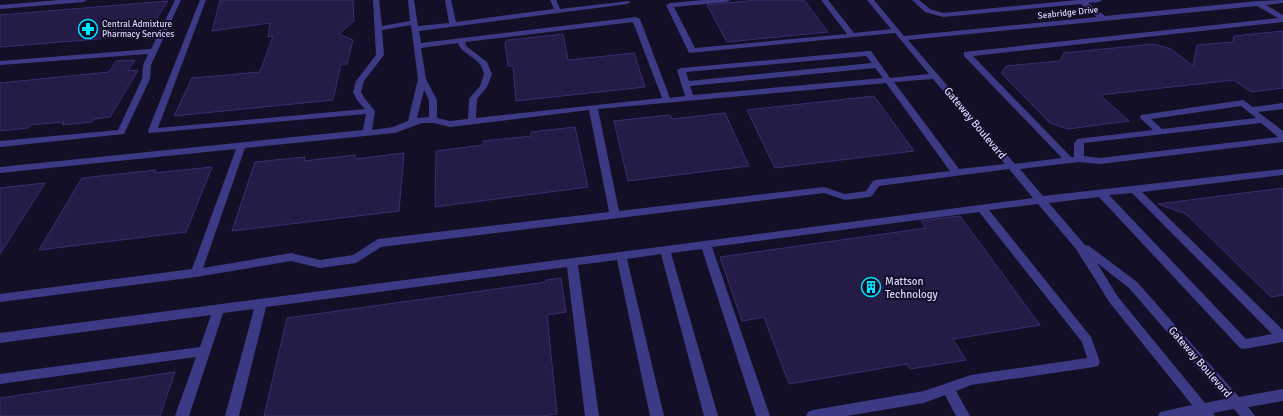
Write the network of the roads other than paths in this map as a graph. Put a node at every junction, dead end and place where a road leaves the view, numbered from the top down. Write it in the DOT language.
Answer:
graph roads {
  1 [pos="84,0"];
  2 [pos="178,0"];
  3 [pos="203,0"];
  4 [pos="376,0"];
  5 [pos="411,0"];
  6 [pos="448,0"];
  7 [pos="553,0"];
  8 [pos="727,0"];
  9 [pos="824,0"];
  10 [pos="870,0"];
  11 [pos="915,0"];
  12 [pos="1099,0"];
  13 [pos="1280,0"];
  14 [pos="1081,1"];
  15 [pos="627,2"];
  16 [pos="1258,3"];
  17 [pos="0,7"];
  18 [pos="558,11"];
  19 [pos="1103,18"];
  20 [pos="1283,19"];
  21 [pos="453,24"];
  22 [pos="415,26"];
  23 [pos="378,29"];
  24 [pos="896,31"];
  25 [pos="852,35"];
  26 [pos="903,38"];
  27 [pos="461,40"];
  28 [pos="418,46"];
  29 [pos="154,51"];
  30 [pos="0,63"];
  31 [pos="877,64"];
  32 [pos="935,76"];
  33 [pos="422,79"];
  34 [pos="889,80"];
  35 [pos="685,84"];
  36 [pos="690,99"];
  37 [pos="667,101"];
  38 [pos="1283,106"];
  39 [pos="593,108"];
  40 [pos="1251,110"];
  41 [pos="371,111"];
  42 [pos="433,119"];
  43 [pos="412,120"];
  44 [pos="1263,120"];
  45 [pos="472,121"];
  46 [pos="1159,131"];
  47 [pos="367,133"];
  48 [pos="1283,138"];
  49 [pos="0,144"];
  50 [pos="242,145"];
  51 [pos="1079,159"];
  52 [pos="1069,160"];
  53 [pos="1012,166"];
  54 [pos="0,170"];
  55 [pos="1283,172"];
  56 [pos="957,173"];
  57 [pos="1135,190"];
  58 [pos="1102,194"];
  59 [pos="1041,200"];
  60 [pos="982,208"];
  61 [pos="615,215"];
  62 [pos="706,245"];
  63 [pos="1080,246"];
  64 [pos="665,250"];
  65 [pos="621,256"];
  66 [pos="572,263"];
  67 [pos="196,273"];
  68 [pos="0,298"];
  69 [pos="260,304"];
  70 [pos="218,310"];
  71 [pos="1283,337"];
  72 [pos="0,338"];
  73 [pos="204,351"];
  74 [pos="0,379"];
  75 [pos="948,388"];
  76 [pos="1283,395"];
  77 [pos="1236,403"];
  78 [pos="1206,412"];
  79 [pos="182,416"];
  80 [pos="232,416"];
  81 [pos="592,416"];
  82 [pos="657,416"];
  83 [pos="711,416"];
  84 [pos="763,416"];
  85 [pos="813,416"];
  86 [pos="963,416"];
  87 [pos="1165,416"];
  88 [pos="1248,416"];
  1 -- 17 [label="street"];
  2 -- 29 [label="street"];
  3 -- 41 [label="street"];
  4 -- 23 [label="street"];
  5 -- 22 [label="street"];
  6 -- 21 [label="street"];
  7 -- 18 [label="street"];
  8 -- 25 [label="street"];
  9 -- 25 [label="street"];
  10 -- 24 [label="street, Gateway Boulevard"];
  11 -- 14 [label="street"];
  12 -- 14 [label="street"];
  13 -- 16 [label="street, Seabridge Drive"];
  14 -- 19 [label="street"];
  15 -- 18 [label="street"];
  16 -- 19 [label="street, Seabridge Drive"];
  16 -- 20 [label="street"];
  18 -- 21 [label="street"];
  19 -- 26 [label="street, Seabridge Drive"];
  20 -- 52 [label="street"];
  21 -- 22 [label="street"];
  22 -- 23 [label="street"];
  22 -- 28 [label="street"];
  23 -- 41 [label="street"];
  24 -- 25 [label="street"];
  24 -- 26 [label="street, Gateway Boulevard"];
  26 -- 32 [label="street, Gateway Boulevard"];
  27 -- 28 [label="street"];
  27 -- 37 [label="street"];
  27 -- 45 [label="street"];
  28 -- 33 [label="street"];
  29 -- 30 [label="street"];
  29 -- 49 [label="street"];
  31 -- 34 [label="street"];
  31 -- 35 [label="street"];
  31 -- 35 [label="street"];
  32 -- 34 [label="street"];
  32 -- 53 [label="street, Gateway Boulevard"];
  33 -- 42 [label="street"];
  33 -- 43 [label="street"];
  34 -- 36 [label="street"];
  34 -- 56 [label="street"];
  35 -- 36 [label="street"];
  36 -- 37 [label="street"];
  37 -- 39 [label="street"];
  38 -- 40 [label="street"];
  39 -- 45 [label="street"];
  39 -- 61 [label="street"];
  40 -- 44 [label="street"];
  40 -- 46 [label="street"];
  41 -- 47 [label="street"];
  42 -- 43 [label="street"];
  42 -- 45 [label="street"];
  43 -- 47 [label="street"];
  44 -- 46 [label="street"];
  44 -- 48 [label="street"];
  46 -- 51 [label="street"];
  47 -- 50 [label="street"];
  48 -- 51 [label="street"];
  50 -- 54 [label="street"];
  50 -- 67 [label="street"];
  51 -- 52 [label="street"];
  52 -- 53 [label="street"];
  53 -- 56 [label="street"];
  53 -- 59 [label="street, Gateway Boulevard"];
  55 -- 57 [label="street"];
  56 -- 61 [label="street"];
  57 -- 58 [label="street"];
  57 -- 71 [label="street"];
  58 -- 59 [label="street"];
  58 -- 71 [label="street"];
  59 -- 60 [label="street"];
  59 -- 63 [label="street, Gateway Boulevard"];
  60 -- 62 [label="street"];
  60 -- 75 [label="street"];
  61 -- 67 [label="street"];
  62 -- 64 [label="street"];
  62 -- 84 [label="street"];
  63 -- 77 [label="street, Gateway Boulevard"];
  63 -- 78 [label="street, Gateway Boulevard"];
  64 -- 65 [label="street"];
  64 -- 83 [label="street"];
  65 -- 66 [label="street"];
  65 -- 82 [label="street"];
  66 -- 69 [label="street"];
  66 -- 81 [label="street"];
  67 -- 68 [label="street"];
  69 -- 70 [label="street"];
  69 -- 80 [label="street"];
  70 -- 72 [label="street"];
  70 -- 73 [label="street"];
  73 -- 74 [label="street"];
  73 -- 79 [label="street"];
  75 -- 85 [label="street"];
  75 -- 86 [label="street"];
  76 -- 77 [label="street"];
  77 -- 78 [label="street"];
  77 -- 88 [label="street, Gateway Boulevard"];
  78 -- 87 [label="street"];
}
